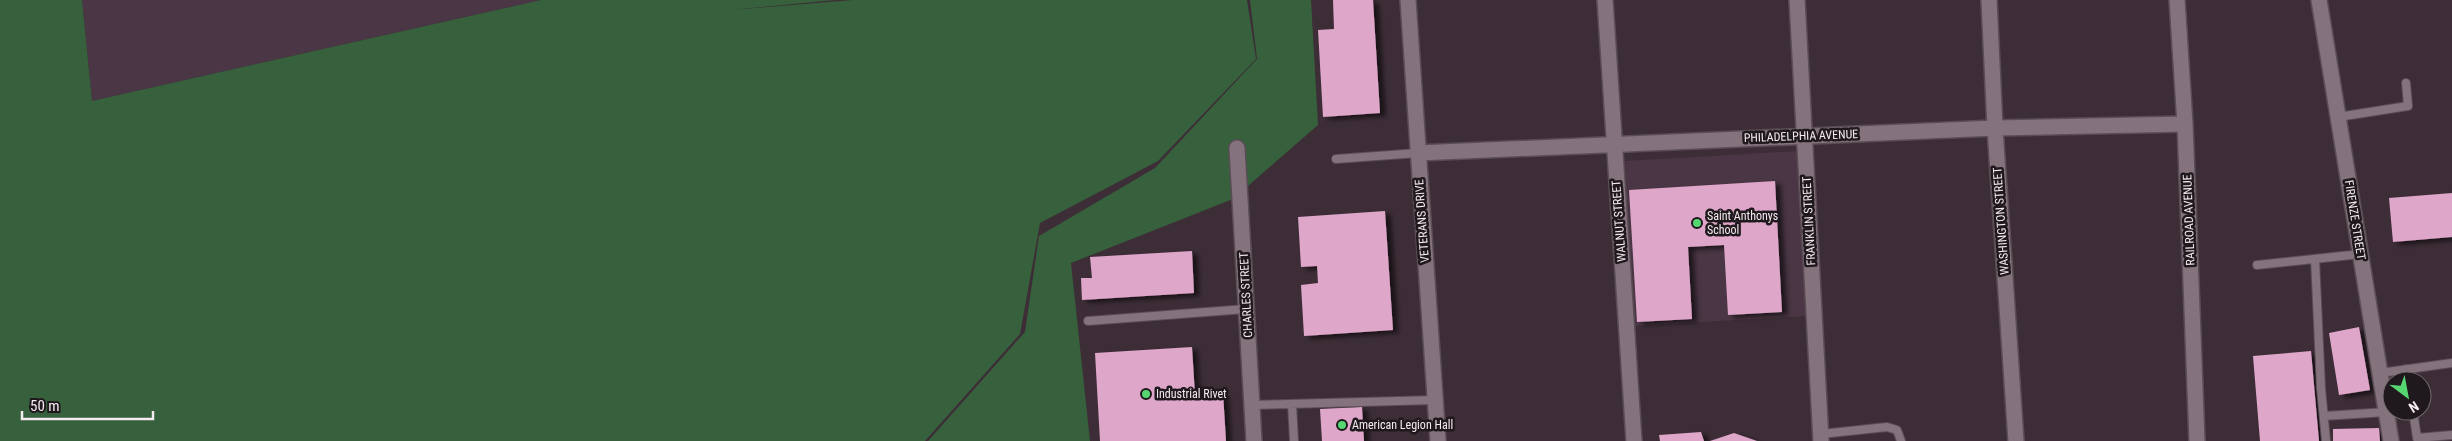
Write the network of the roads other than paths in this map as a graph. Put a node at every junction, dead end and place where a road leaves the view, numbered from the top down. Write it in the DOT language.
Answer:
graph roads {
  1 [pos="1408,0"];
  2 [pos="1605,0"];
  3 [pos="1797,0"];
  4 [pos="1989,0"];
  5 [pos="2177,0"];
  6 [pos="2319,0"];
  7 [pos="2406,84"];
  8 [pos="2338,117"];
  9 [pos="2185,124"];
  10 [pos="1995,128"];
  11 [pos="1804,137"];
  12 [pos="1613,143"];
  13 [pos="1237,148"];
  14 [pos="1418,153"];
  15 [pos="1336,159"];
  16 [pos="2361,254"];
  17 [pos="2315,259"];
  18 [pos="2257,265"];
  19 [pos="1246,309"];
  20 [pos="1088,322"];
  21 [pos="2452,363"];
  22 [pos="2406,369"];
  23 [pos="2380,373"];
  24 [pos="2382,384"];
  25 [pos="1435,400"];
  26 [pos="1292,404"];
  27 [pos="1252,405"];
  28 [pos="2382,412"];
  29 [pos="2324,416"];
  30 [pos="2389,421"];
  31 [pos="2414,421"];
  32 [pos="2452,435"];
  33 [pos="1821,438"];
  34 [pos="1254,441"];
  35 [pos="1294,441"];
  36 [pos="1438,441"];
  37 [pos="1634,441"];
  38 [pos="1901,441"];
  39 [pos="2016,441"];
  40 [pos="2198,441"];
  41 [pos="2326,441"];
  42 [pos="2392,441"];
  1 -- 14 [label="street, VETERANS DRIVE"];
  2 -- 12 [label="street, WALNUT STREET"];
  3 -- 11 [label="street, FRANKLIN STREET"];
  4 -- 10 [label="street, WASHINGTON STREET"];
  5 -- 9 [label="street, RAILROAD AVENUE"];
  6 -- 8 [label="street, FIRENZE STREET"];
  7 -- 8 [label="lane"];
  8 -- 16 [label="street, FIRENZE STREET"];
  9 -- 10 [label="street, PHILADELPHIA AVENUE"];
  9 -- 40 [label="street, RAILROAD AVENUE"];
  10 -- 11 [label="street, PHILADELPHIA AVENUE"];
  10 -- 39 [label="street, WASHINGTON STREET"];
  11 -- 12 [label="street, PHILADELPHIA AVENUE"];
  11 -- 33 [label="street, FRANKLIN STREET"];
  12 -- 14 [label="street, PHILADELPHIA AVENUE"];
  12 -- 37 [label="street, WALNUT STREET"];
  13 -- 19 [label="street, CHARLES STREET"];
  14 -- 15 [label="lane"];
  14 -- 25 [label="street, VETERANS DRIVE"];
  16 -- 17 [label="lane"];
  16 -- 23 [label="street, FIRENZE STREET"];
  17 -- 18 [label="lane"];
  17 -- 29 [label="lane"];
  19 -- 20 [label="lane"];
  19 -- 27 [label="street, CHARLES STREET"];
  21 -- 22 [label="lane"];
  22 -- 23 [label="lane"];
  23 -- 24 [label="street, FIRENZE STREET"];
  25 -- 26 [label="lane"];
  25 -- 36 [label="street, VETERANS DRIVE"];
  26 -- 27 [label="lane"];
  26 -- 35 [label="lane"];
  27 -- 34 [label="street, CHARLES STREET"];
  28 -- 29 [label="lane"];
  29 -- 41 [label="lane"];
  30 -- 42 [label="street, FIRENZE STREET"];
  31 -- 32 [label="lane"];
  33 -- 38 [label="lane"];
}
